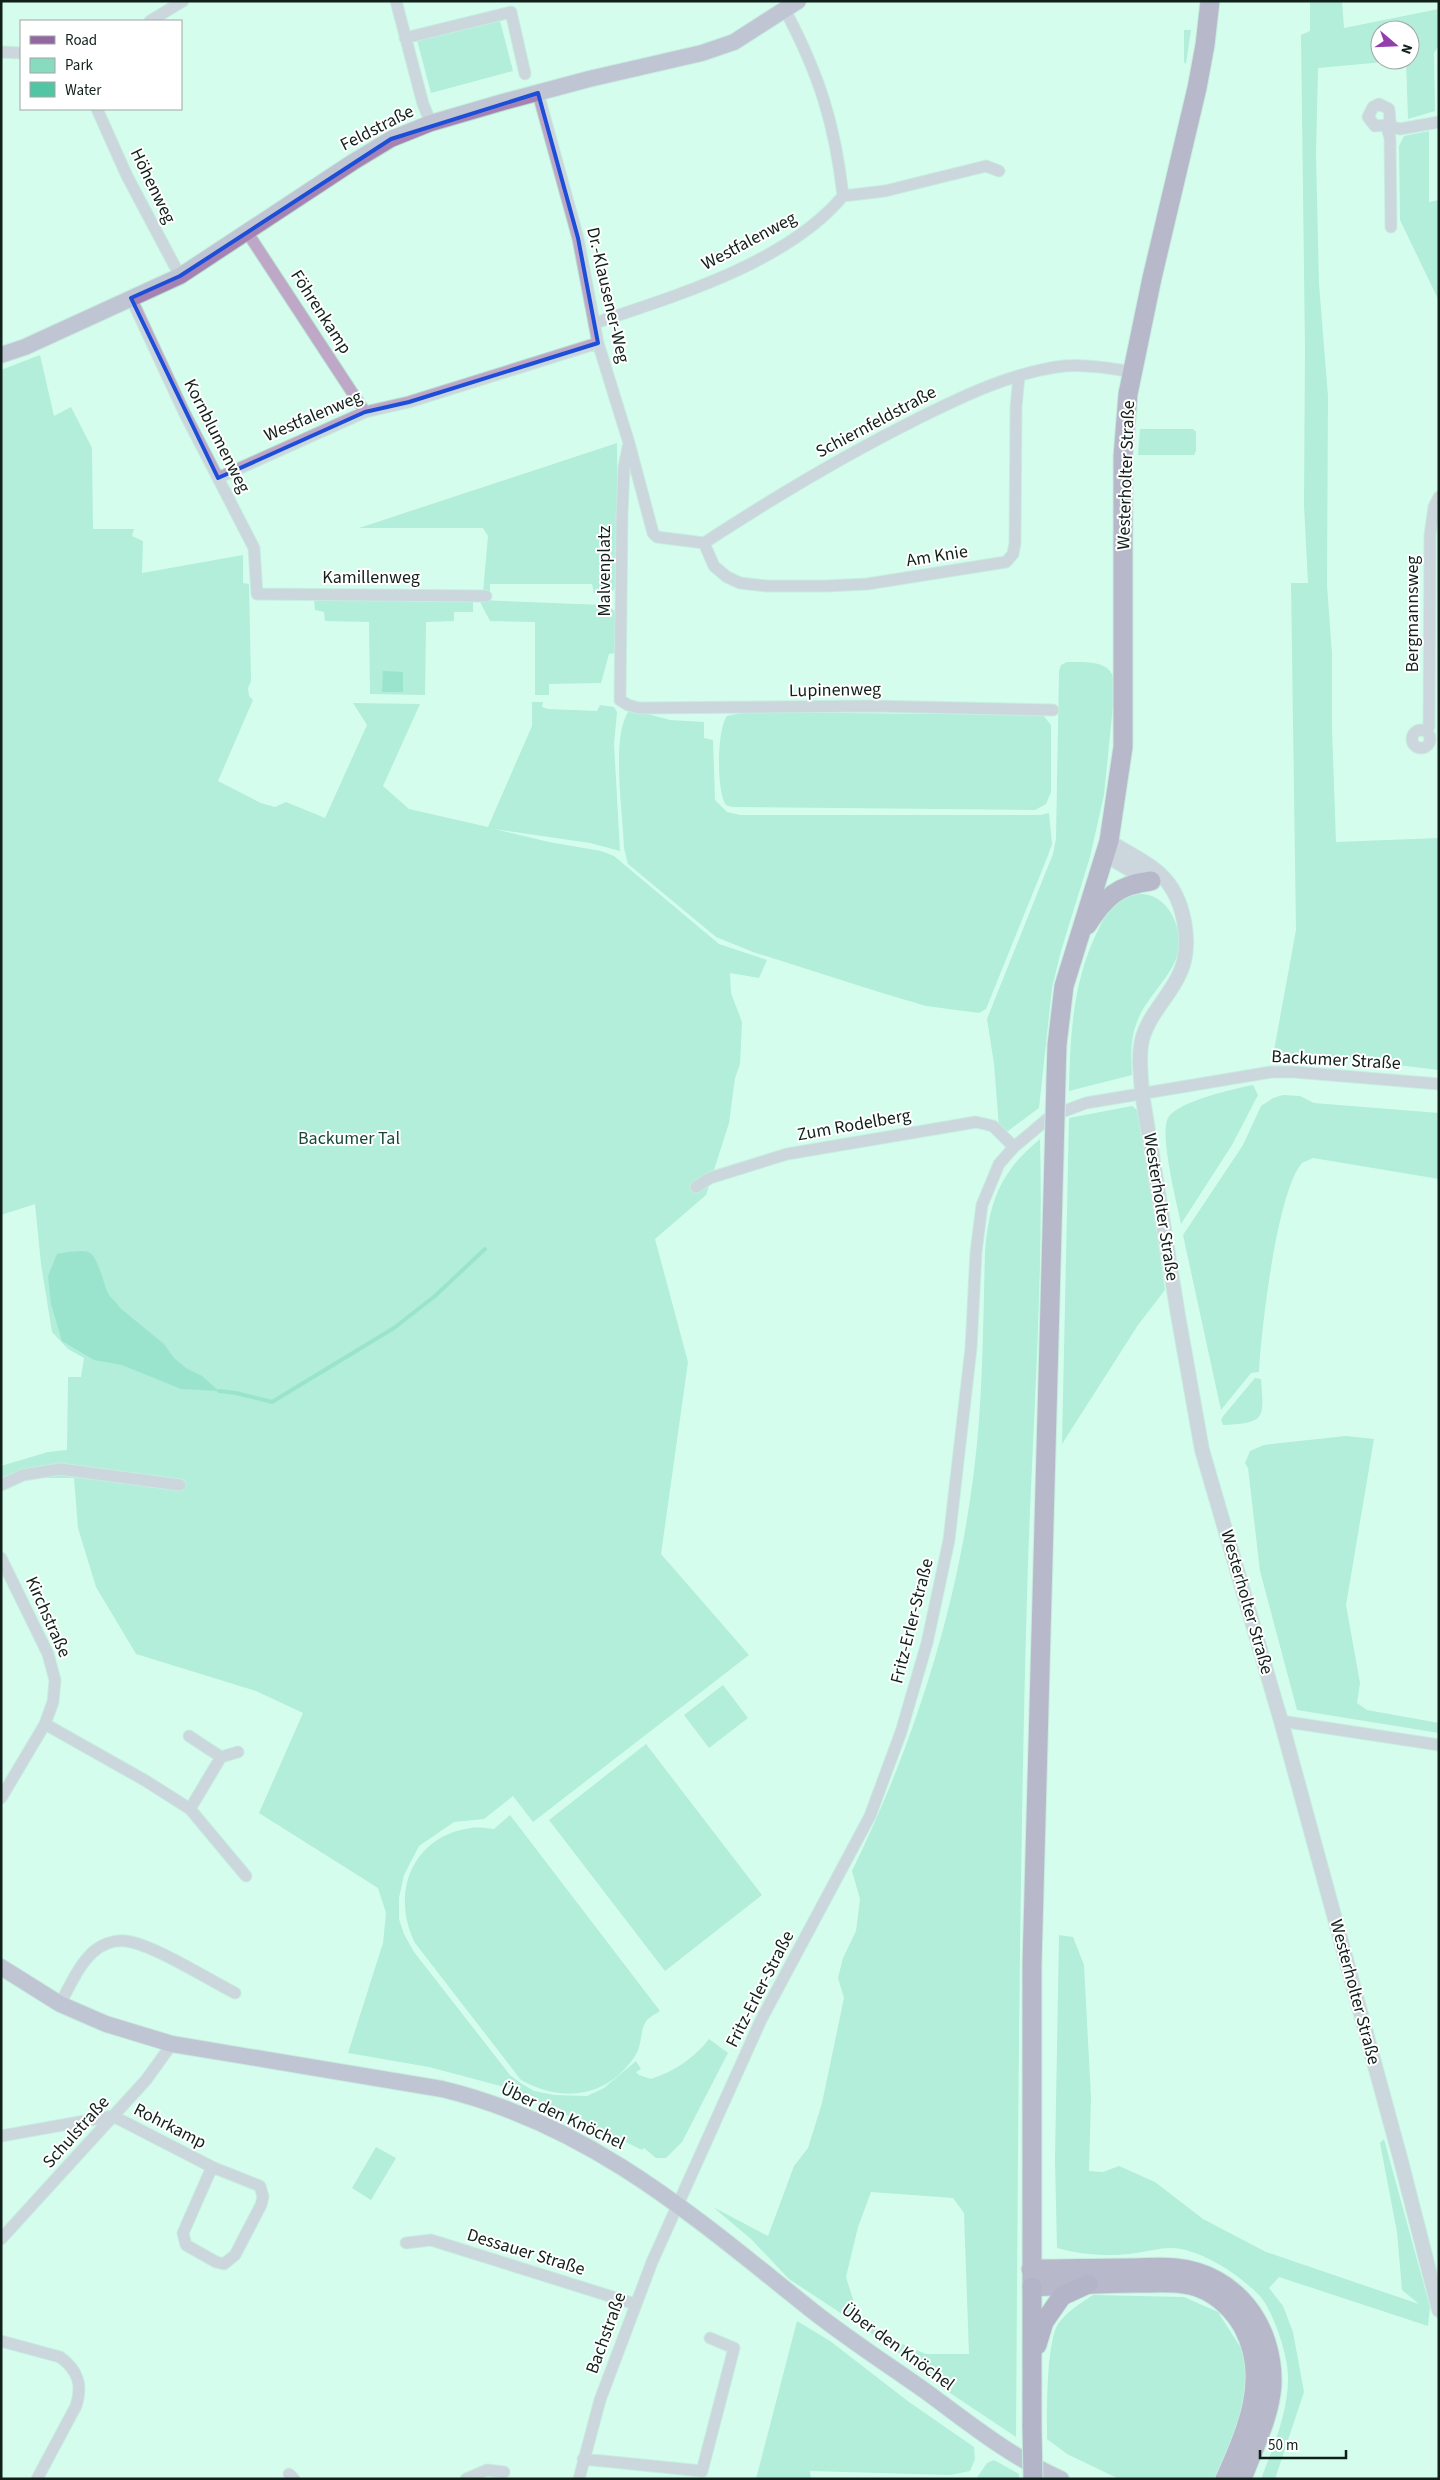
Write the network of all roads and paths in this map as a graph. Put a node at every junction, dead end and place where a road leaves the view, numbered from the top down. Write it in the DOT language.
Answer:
graph roads {
  1 [pos="183,1"];
  2 [pos="396,1"];
  3 [pos="1210,1"];
  4 [pos="792,5"];
  5 [pos="152,20"];
  6 [pos="405,38"];
  7 [pos="1,52"];
  8 [pos="20,53"];
  9 [pos="525,74"];
  10 [pos="538,93"];
  11 [pos="97,110"];
  12 [pos="1439,122"];
  13 [pos="431,123"];
  14 [pos="999,171"];
  15 [pos="843,196"];
  16 [pos="1391,227"];
  17 [pos="247,232"];
  18 [pos="180,276"];
  19 [pos="131,298"];
  20 [pos="595,323"];
  21 [pos="598,343"];
  22 [pos="1,355"];
  23 [pos="1132,372"];
  24 [pos="1019,376"];
  25 [pos="365,412"];
  26 [pos="629,443"];
  27 [pos="218,478"];
  28 [pos="1439,497"];
  29 [pos="704,544"];
  30 [pos="257,594"];
  31 [pos="486,596"];
  32 [pos="620,700"];
  33 [pos="1053,710"];
  34 [pos="1426,731"];
  35 [pos="1106,848"];
  36 [pos="1151,881"];
  37 [pos="1174,894"];
  38 [pos="1076,943"];
  39 [pos="1439,1084"];
  40 [pos="1142,1093"];
  41 [pos="1014,1147"];
  42 [pos="696,1187"];
  43 [pos="1,1485"];
  44 [pos="180,1485"];
  45 [pos="1,1558"];
  46 [pos="1281,1721"];
  47 [pos="45,1724"];
  48 [pos="188,1736"];
  49 [pos="1439,1745"];
  50 [pos="238,1752"];
  51 [pos="221,1757"];
  52 [pos="1,1798"];
  53 [pos="190,1809"];
  54 [pos="246,1876"];
  55 [pos="1,1967"];
  56 [pos="235,1993"];
  57 [pos="60,2004"];
  58 [pos="172,2044"];
  59 [pos="113,2116"];
  60 [pos="1,2136"];
  61 [pos="212,2167"];
  62 [pos="678,2204"];
  63 [pos="1,2239"];
  64 [pos="406,2243"];
  65 [pos="1032,2278"];
  66 [pos="1088,2284"];
  67 [pos="635,2304"];
  68 [pos="1439,2310"];
  69 [pos="710,2338"];
  70 [pos="1,2341"];
  71 [pos="1032,2373"];
  72 [pos="583,2459"];
  73 [pos="504,2472"];
  74 [pos="37,2479"];
  75 [pos="466,2479"];
  76 [pos="579,2479"];
  77 [pos="1032,2479"];
  78 [pos="1061,2479"];
  79 [pos="1224,2479"];
  80 [pos="1242,2479"];
  1 -- 5 [label="street"];
  2 -- 6 [label="street"];
  3 -- 23 [label="main road, Westerholter Straße"];
  4 -- 10 [label="main road, Feldstraße"];
  4 -- 15 [label="street"];
  6 -- 9 [label="street"];
  6 -- 13 [label="street"];
  7 -- 8 [label="street"];
  10 -- 13 [label="main road, Feldstraße"];
  10 -- 20 [label="street, Dr.-Klausener-Weg"];
  11 -- 18 [label="street, Höhenweg"];
  12 -- 16 [label="street"];
  13 -- 17 [label="main road, Feldstraße"];
  14 -- 15 [label="street"];
  15 -- 20 [label="street, Westfalenweg"];
  17 -- 18 [label="main road, Feldstraße"];
  17 -- 25 [label="street, Föhrenkamp"];
  18 -- 19 [label="main road, Feldstraße"];
  19 -- 22 [label="main road, Feldstraße"];
  19 -- 27 [label="street, Kornblumenweg"];
  20 -- 21 [label="street, Dr.-Klausener-Weg"];
  21 -- 25 [label="street, Westfalenweg"];
  21 -- 26 [label="street, Dr.-Klausener-Weg"];
  23 -- 24 [label="street, Schiernfeldstraße"];
  23 -- 35 [label="main road, Westerholter Straße"];
  24 -- 29 [label="street, Schiernfeldstraße"];
  24 -- 29 [label="street, Am Knie"];
  25 -- 27 [label="street, Westfalenweg"];
  26 -- 29 [label="street, Dr.-Klausener-Weg"];
  26 -- 32 [label="street, Malvenplatz"];
  27 -- 30 [label="street, Kornblumenweg"];
  28 -- 34 [label="street, Bergmannsweg"];
  30 -- 31 [label="street, Kamillenweg"];
  32 -- 33 [label="street, Lupinenweg"];
  35 -- 36 [label="street"];
  35 -- 37 [label="street, Westerholter Straße"];
  35 -- 38 [label="main road"];
  36 -- 37 [label="street"];
  36 -- 38 [label="main road"];
  37 -- 40 [label="street, Westerholter Straße"];
  38 -- 65 [label="main road, bridge"];
  39 -- 40 [label="street, Backumer Straße"];
  40 -- 41 [label="street, Fritz-Erler-Straße"];
  40 -- 46 [label="street, Westerholter Straße"];
  41 -- 42 [label="street, Zum Rodelberg"];
  41 -- 62 [label="street, Fritz-Erler-Straße"];
  43 -- 44 [label="street"];
  45 -- 47 [label="street, Kirchstraße"];
  46 -- 49 [label="street"];
  46 -- 68 [label="street, Westerholter Straße"];
  47 -- 52 [label="street, Kirchstraße"];
  47 -- 53 [label="street"];
  48 -- 51 [label="street"];
  50 -- 51 [label="street"];
  51 -- 53 [label="street"];
  53 -- 54 [label="street"];
  55 -- 57 [label="main road, Über den Knöchel"];
  56 -- 57 [label="street"];
  57 -- 58 [label="main road, Über den Knöchel"];
  58 -- 59 [label="street, Schulstraße"];
  58 -- 62 [label="main road, Über den Knöchel"];
  59 -- 60 [label="street"];
  59 -- 61 [label="street, Rohrkamp"];
  59 -- 63 [label="street, Schulstraße"];
  61 -- 61 [label="street, Rohrkamp"];
  62 -- 67 [label="street, Bachstraße"];
  62 -- 78 [label="main road, Über den Knöchel"];
  64 -- 67 [label="street, Dessauer Straße"];
  65 -- 66 [label="main road"];
  65 -- 71 [label="highway"];
  65 -- 80 [label="main road"];
  66 -- 71 [label="highway"];
  66 -- 79 [label="main road"];
  67 -- 72 [label="street, Bachstraße"];
  69 -- 72 [label="street"];
  70 -- 74 [label="street"];
  71 -- 77 [label="highway, bridge"];
  72 -- 76 [label="street, Bachstraße"];
  73 -- 75 [label="street"];
}
